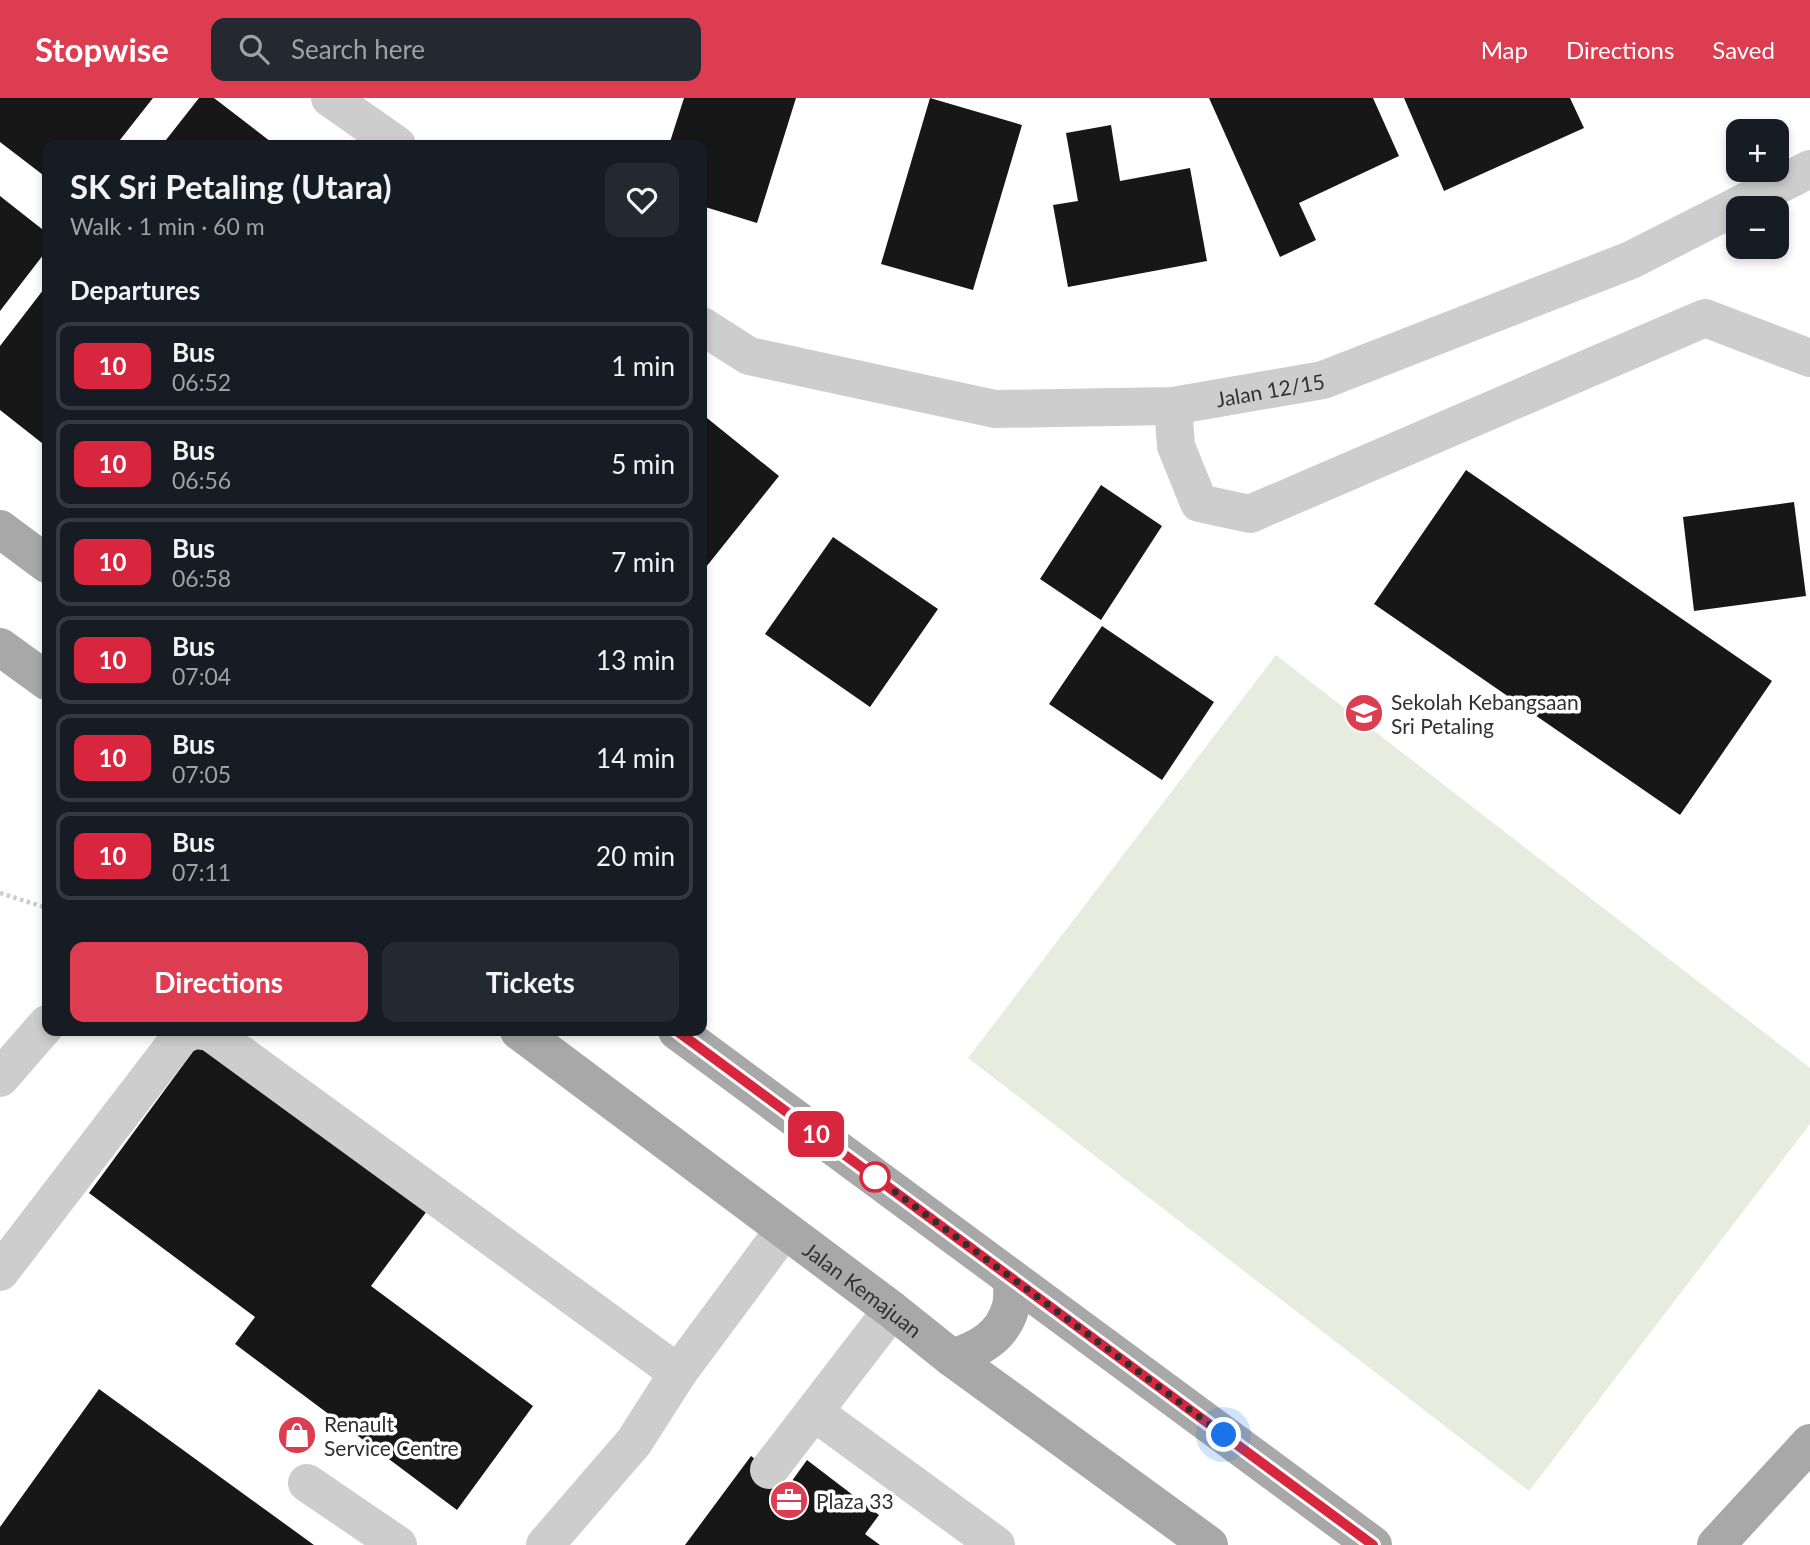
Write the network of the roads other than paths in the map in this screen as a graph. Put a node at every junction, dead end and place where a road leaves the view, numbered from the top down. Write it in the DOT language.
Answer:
graph roads {
  1 [pos="330,98"];
  2 [pos="390,140"];
  3 [pos="1807,174"];
  4 [pos="707,329"];
  5 [pos="1810,358"];
  6 [pos="1173,405"];
  7 [pos="0,529"];
  8 [pos="42,560"];
  9 [pos="0,647"];
  10 [pos="42,677"];
  11 [pos="42,1030"];
  12 [pos="181,1036"];
  13 [pos="216,1036"];
  14 [pos="526,1036"];
  15 [pos="684,1036"];
  16 [pos="0,1078"];
  17 [pos="784,1230"];
  18 [pos="0,1272"];
  19 [pos="1012,1279"];
  20 [pos="892,1310"];
  21 [pos="952,1358"];
  22 [pos="678,1373"];
  23 [pos="814,1412"];
  24 [pos="1810,1443"];
  25 [pos="769,1470"];
  26 [pos="307,1483"];
  27 [pos="398,1545"];
  28 [pos="545,1545"];
  29 [pos="996,1545"];
  30 [pos="1209,1545"];
  31 [pos="1373,1545"];
  32 [pos="1716,1545"];
  1 -- 2 [label="street"];
  3 -- 6 [label="street, Jalan 12/15"];
  4 -- 6 [label="street, Jalan 12/15"];
  5 -- 6 [label="street"];
  7 -- 8 [label="main road"];
  9 -- 10 [label="main road"];
  11 -- 16 [label="street"];
  12 -- 18 [label="street"];
  13 -- 22 [label="street"];
  14 -- 17 [label="main road, Jalan Kemajuan"];
  15 -- 19 [label="main road"];
  17 -- 20 [label="main road, Jalan Kemajuan"];
  17 -- 22 [label="street"];
  19 -- 21 [label="main road"];
  19 -- 31 [label="main road"];
  20 -- 21 [label="main road, Jalan Kemajuan"];
  20 -- 23 [label="street"];
  21 -- 30 [label="main road, Jalan Kemajuan"];
  22 -- 28 [label="street"];
  23 -- 25 [label="street"];
  23 -- 29 [label="street"];
  24 -- 32 [label="main road"];
  26 -- 27 [label="street"];
}
